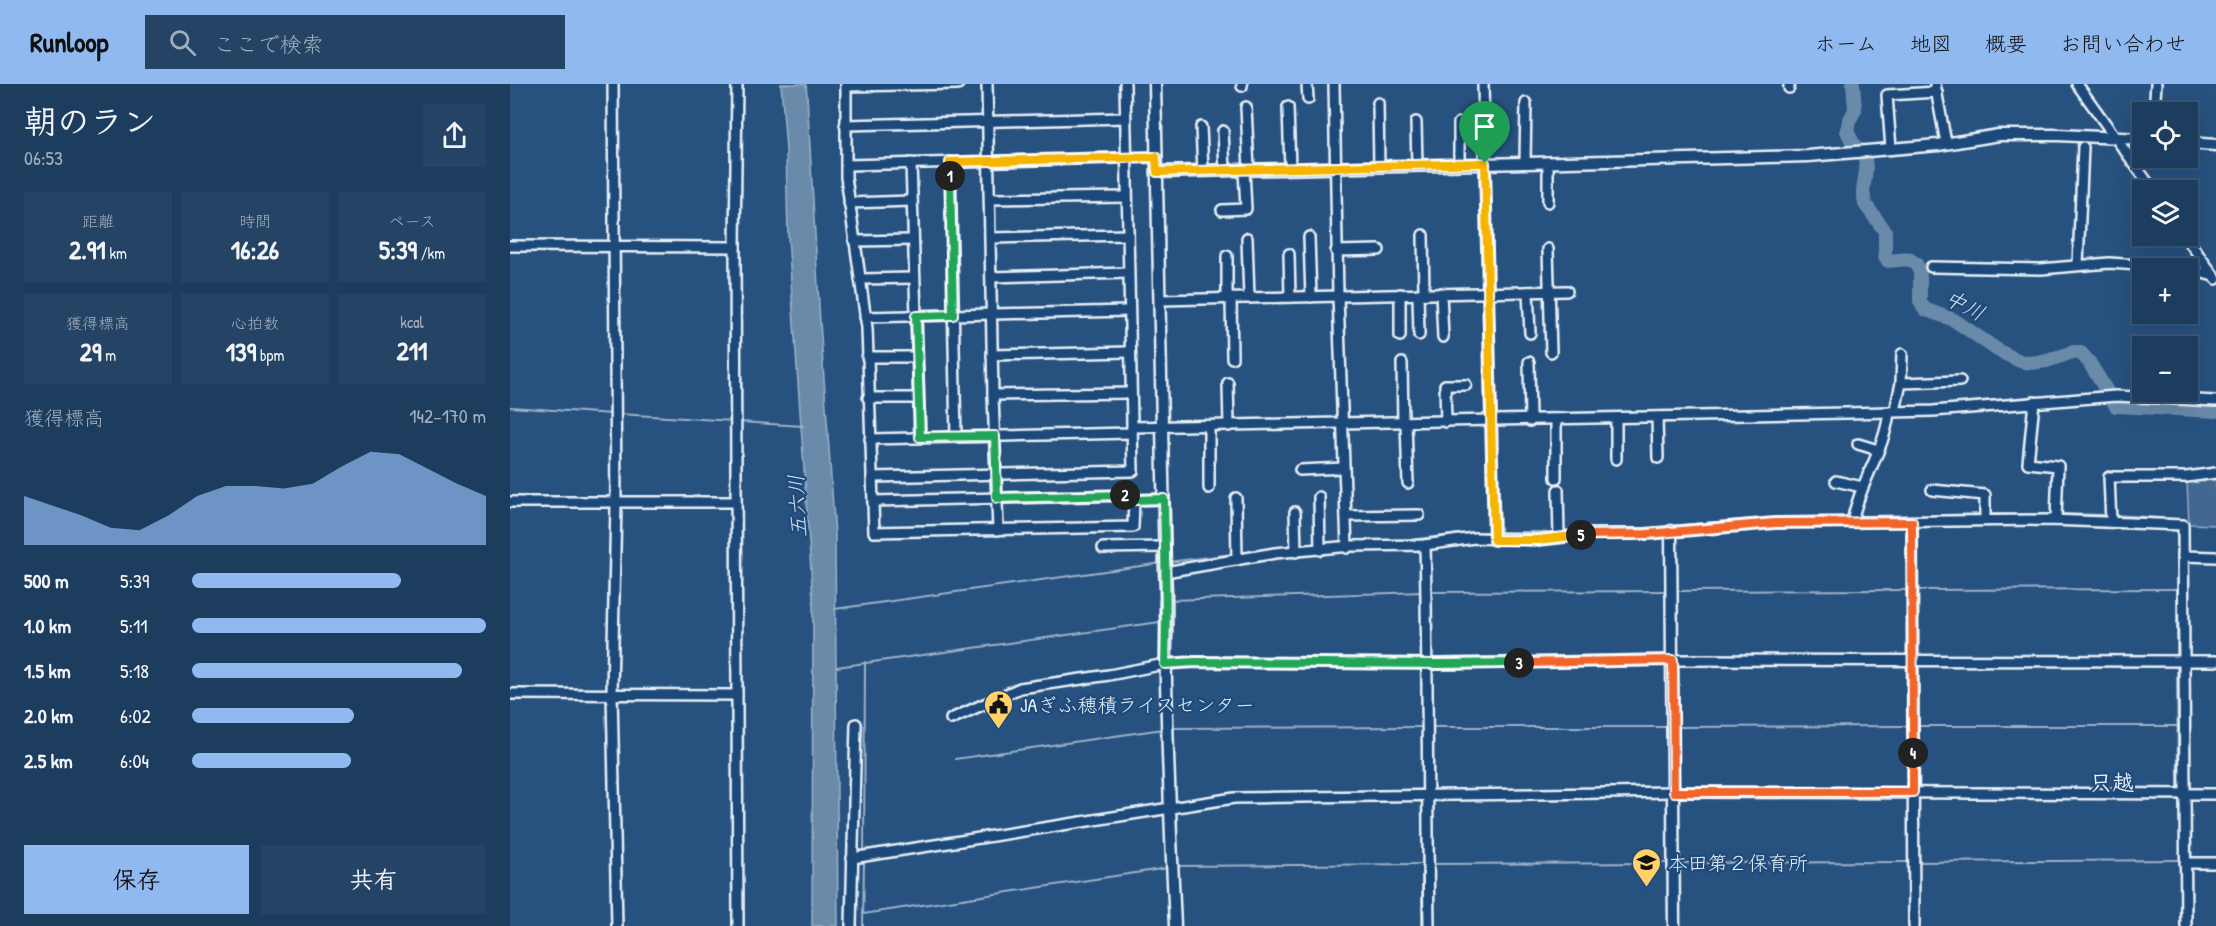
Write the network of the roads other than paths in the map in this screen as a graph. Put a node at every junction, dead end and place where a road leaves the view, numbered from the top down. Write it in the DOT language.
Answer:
graph roads {
  1 [pos="614,84"];
  2 [pos="737,84"];
  3 [pos="958,84"];
  4 [pos="987,84"];
  5 [pos="1125,84"];
  6 [pos="1155,84"];
  7 [pos="1307,84"];
  8 [pos="1334,84"];
  9 [pos="1483,84"];
  10 [pos="2077,84"];
  11 [pos="2156,84"];
  12 [pos="846,85"];
  13 [pos="1936,88"];
  14 [pos="1308,99"];
  15 [pos="2155,102"];
  16 [pos="1378,103"];
  17 [pos="1526,103"];
  18 [pos="1246,107"];
  19 [pos="1288,107"];
  20 [pos="1125,118"];
  21 [pos="988,122"];
  22 [pos="1416,122"];
  23 [pos="1459,123"];
  24 [pos="845,125"];
  25 [pos="1201,127"];
  26 [pos="1223,131"];
  27 [pos="2114,137"];
  28 [pos="2132,138"];
  29 [pos="1946,143"];
  30 [pos="2198,144"];
  31 [pos="2216,145"];
  32 [pos="2083,147"];
  33 [pos="1892,149"];
  34 [pos="1125,157"];
  35 [pos="1156,157"];
  36 [pos="989,160"];
  37 [pos="950,162"];
  38 [pos="1525,162"];
  39 [pos="1548,162"];
  40 [pos="911,163"];
  41 [pos="1485,163"];
  42 [pos="1459,164"];
  43 [pos="847,165"];
  44 [pos="1417,165"];
  45 [pos="1379,167"];
  46 [pos="1334,168"];
  47 [pos="1290,169"];
  48 [pos="1225,170"];
  49 [pos="1247,170"];
  50 [pos="1203,171"];
  51 [pos="1157,172"];
  52 [pos="2146,180"];
  53 [pos="1126,197"];
  54 [pos="990,199"];
  55 [pos="912,201"];
  56 [pos="1548,202"];
  57 [pos="849,203"];
  58 [pos="1222,210"];
  59 [pos="1128,235"];
  60 [pos="1423,235"];
  61 [pos="1309,237"];
  62 [pos="991,238"];
  63 [pos="1247,238"];
  64 [pos="913,240"];
  65 [pos="854,241"];
  66 [pos="510,246"];
  67 [pos="2192,246"];
  68 [pos="613,247"];
  69 [pos="735,247"];
  70 [pos="1548,249"];
  71 [pos="1378,250"];
  72 [pos="1336,251"];
  73 [pos="1289,254"];
  74 [pos="1227,256"];
  75 [pos="2132,264"];
  76 [pos="2078,265"];
  77 [pos="1931,267"];
  78 [pos="2198,272"];
  79 [pos="1128,273"];
  80 [pos="991,277"];
  81 [pos="2215,277"];
  82 [pos="914,278"];
  83 [pos="860,279"];
  84 [pos="1549,291"];
  85 [pos="1567,291"];
  86 [pos="1487,292"];
  87 [pos="1528,292"];
  88 [pos="1441,293"];
  89 [pos="1400,294"];
  90 [pos="1421,294"];
  91 [pos="1338,296"];
  92 [pos="1290,297"];
  93 [pos="1311,297"];
  94 [pos="1229,298"];
  95 [pos="1249,298"];
  96 [pos="1160,300"];
  97 [pos="1129,311"];
  98 [pos="953,315"];
  99 [pos="992,315"];
  100 [pos="916,316"];
  101 [pos="865,317"];
  102 [pos="1530,333"];
  103 [pos="1419,334"];
  104 [pos="1400,336"];
  105 [pos="1443,337"];
  106 [pos="1551,351"];
  107 [pos="1130,352"];
  108 [pos="992,354"];
  109 [pos="1902,354"];
  110 [pos="867,357"];
  111 [pos="917,357"];
  112 [pos="1232,358"];
  113 [pos="1529,362"];
  114 [pos="1402,363"];
  115 [pos="1960,381"];
  116 [pos="1228,383"];
  117 [pos="1901,383"];
  118 [pos="1466,385"];
  119 [pos="1131,393"];
  120 [pos="993,395"];
  121 [pos="868,398"];
  122 [pos="918,398"];
  123 [pos="2216,401"];
  124 [pos="2034,402"];
  125 [pos="1892,412"];
  126 [pos="1658,417"];
  127 [pos="1616,419"];
  128 [pos="1556,420"];
  129 [pos="1491,421"];
  130 [pos="1530,421"];
  131 [pos="1446,422"];
  132 [pos="1404,423"];
  133 [pos="1342,424"];
  134 [pos="1209,426"];
  135 [pos="1229,426"];
  136 [pos="1162,427"];
  137 [pos="1132,430"];
  138 [pos="995,436"];
  139 [pos="920,437"];
  140 [pos="956,437"];
  141 [pos="870,439"];
  142 [pos="1858,444"];
  143 [pos="1878,450"];
  144 [pos="1658,458"];
  145 [pos="1616,459"];
  146 [pos="1344,468"];
  147 [pos="1300,470"];
  148 [pos="2216,473"];
  149 [pos="996,474"];
  150 [pos="872,477"];
  151 [pos="1556,478"];
  152 [pos="1836,481"];
  153 [pos="1408,483"];
  154 [pos="1862,487"];
  155 [pos="1209,488"];
  156 [pos="1558,490"];
  157 [pos="1932,490"];
  158 [pos="1319,497"];
  159 [pos="997,498"];
  160 [pos="1236,498"];
  161 [pos="1164,499"];
  162 [pos="1134,500"];
  163 [pos="873,501"];
  164 [pos="510,502"];
  165 [pos="736,502"];
  166 [pos="615,504"];
  167 [pos="1295,512"];
  168 [pos="1419,515"];
  169 [pos="1346,516"];
  170 [pos="1852,518"];
  171 [pos="1985,520"];
  172 [pos="2056,520"];
  173 [pos="1912,522"];
  174 [pos="2111,522"];
  175 [pos="998,530"];
  176 [pos="1671,531"];
  177 [pos="1559,537"];
  178 [pos="1494,540"];
  179 [pos="1425,545"];
  180 [pos="1164,547"];
  181 [pos="1103,548"];
  182 [pos="1347,548"];
  183 [pos="1320,550"];
  184 [pos="1296,552"];
  185 [pos="2183,556"];
  186 [pos="2216,557"];
  187 [pos="1238,560"];
  188 [pos="1165,572"];
  189 [pos="1914,659"];
  190 [pos="1673,660"];
  191 [pos="2183,660"];
  192 [pos="2216,661"];
  193 [pos="1165,664"];
  194 [pos="1428,664"];
  195 [pos="612,693"];
  196 [pos="510,694"];
  197 [pos="738,695"];
  198 [pos="951,719"];
  199 [pos="856,724"];
  200 [pos="1674,792"];
  201 [pos="1913,792"];
  202 [pos="2184,794"];
  203 [pos="2216,794"];
  204 [pos="1427,795"];
  205 [pos="1169,809"];
  206 [pos="852,858"];
  207 [pos="2185,863"];
  208 [pos="2216,863"];
  209 [pos="617,926"];
  210 [pos="738,926"];
  211 [pos="850,926"];
  212 [pos="1175,926"];
  213 [pos="1429,926"];
  214 [pos="1674,926"];
  215 [pos="1914,926"];
  216 [pos="2186,926"];
  1 -- 68 [label="street"];
  2 -- 69 [label="street"];
  3 -- 12 [label="street"];
  4 -- 21 [label="street"];
  5 -- 20 [label="street"];
  6 -- 35 [label="street"];
  7 -- 14 [label="street"];
  8 -- 46 [label="street"];
  9 -- 41 [label="street"];
  10 -- 27 [label="street"];
  11 -- 15 [label="street"];
  12 -- 24 [label="street"];
  13 -- 29 [label="street"];
  13 -- 33 [label="street"];
  16 -- 45 [label="street"];
  17 -- 38 [label="street"];
  18 -- 49 [label="street"];
  19 -- 47 [label="street"];
  20 -- 21 [label="street"];
  20 -- 34 [label="street"];
  21 -- 24 [label="street"];
  21 -- 36 [label="street"];
  22 -- 44 [label="street"];
  23 -- 42 [label="street"];
  24 -- 43 [label="street"];
  25 -- 50 [label="street"];
  26 -- 48 [label="street"];
  27 -- 28 [label="street"];
  27 -- 29 [label="street"];
  27 -- 52 [label="street"];
  29 -- 33 [label="street"];
  30 -- 31 [label="street"];
  32 -- 76 [label="street"];
  33 -- 39 [label="street"];
  34 -- 35 [label="street"];
  34 -- 36 [label="street"];
  34 -- 53 [label="street"];
  35 -- 51 [label="street"];
  36 -- 37 [label="street"];
  36 -- 54 [label="street"];
  37 -- 40 [label="street"];
  37 -- 98 [label="street"];
  38 -- 39 [label="street"];
  38 -- 41 [label="street"];
  39 -- 56 [label="street"];
  40 -- 43 [label="street"];
  40 -- 55 [label="street"];
  41 -- 42 [label="street"];
  41 -- 86 [label="street"];
  42 -- 44 [label="street"];
  43 -- 57 [label="street"];
  44 -- 45 [label="street"];
  45 -- 46 [label="street"];
  46 -- 47 [label="street"];
  46 -- 72 [label="street"];
  47 -- 49 [label="street"];
  48 -- 49 [label="street"];
  48 -- 50 [label="street"];
  49 -- 58 [label="street"];
  50 -- 51 [label="street"];
  51 -- 96 [label="street"];
  53 -- 54 [label="street"];
  53 -- 59 [label="street"];
  54 -- 62 [label="street"];
  55 -- 57 [label="street"];
  55 -- 64 [label="street"];
  57 -- 65 [label="street"];
  59 -- 62 [label="street"];
  59 -- 79 [label="street"];
  60 -- 90 [label="street"];
  61 -- 93 [label="street"];
  62 -- 80 [label="street"];
  63 -- 95 [label="street"];
  64 -- 65 [label="street"];
  64 -- 82 [label="street"];
  65 -- 83 [label="street"];
  66 -- 68 [label="street"];
  67 -- 81 [label="street"];
  68 -- 69 [label="street"];
  68 -- 166 [label="street"];
  69 -- 165 [label="street"];
  70 -- 84 [label="street"];
  71 -- 72 [label="street"];
  72 -- 91 [label="street"];
  73 -- 92 [label="street"];
  74 -- 94 [label="street"];
  75 -- 76 [label="street"];
  76 -- 77 [label="street"];
  78 -- 81 [label="street"];
  79 -- 80 [label="street"];
  79 -- 97 [label="street"];
  80 -- 99 [label="street"];
  82 -- 83 [label="street"];
  82 -- 100 [label="street"];
  83 -- 101 [label="street"];
  84 -- 85 [label="street"];
  84 -- 87 [label="street"];
  84 -- 106 [label="street"];
  86 -- 87 [label="street"];
  86 -- 88 [label="street"];
  86 -- 129 [label="street"];
  87 -- 102 [label="street"];
  88 -- 90 [label="street"];
  88 -- 105 [label="street"];
  89 -- 90 [label="street"];
  89 -- 91 [label="street"];
  89 -- 104 [label="street"];
  90 -- 103 [label="street"];
  91 -- 93 [label="street"];
  91 -- 133 [label="street"];
  92 -- 93 [label="street"];
  92 -- 95 [label="street"];
  94 -- 95 [label="street"];
  94 -- 96 [label="street"];
  94 -- 112 [label="street"];
  96 -- 136 [label="street"];
  97 -- 99 [label="street"];
  97 -- 107 [label="street"];
  98 -- 99 [label="street"];
  98 -- 100 [label="street"];
  98 -- 140 [label="street"];
  99 -- 108 [label="street"];
  100 -- 101 [label="street"];
  100 -- 111 [label="street"];
  101 -- 110 [label="street"];
  107 -- 108 [label="street"];
  107 -- 119 [label="street"];
  108 -- 120 [label="street"];
  109 -- 117 [label="street"];
  110 -- 111 [label="street"];
  110 -- 121 [label="street"];
  111 -- 122 [label="street"];
  113 -- 130 [label="street"];
  114 -- 132 [label="street"];
  115 -- 117 [label="street"];
  116 -- 135 [label="street"];
  117 -- 125 [label="street"];
  118 -- 131 [label="street"];
  119 -- 120 [label="street"];
  119 -- 137 [label="street"];
  120 -- 138 [label="street"];
  121 -- 122 [label="street"];
  121 -- 141 [label="street"];
  122 -- 139 [label="street"];
  123 -- 124 [label="street"];
  124 -- 125 [label="street"];
  124 -- 172 [label="street"];
  125 -- 126 [label="street"];
  125 -- 143 [label="street"];
  126 -- 127 [label="street"];
  126 -- 144 [label="street"];
  127 -- 128 [label="street"];
  127 -- 145 [label="street"];
  128 -- 130 [label="street"];
  128 -- 151 [label="street"];
  129 -- 130 [label="street"];
  129 -- 131 [label="street"];
  129 -- 178 [label="street"];
  131 -- 132 [label="street"];
  132 -- 133 [label="street"];
  132 -- 153 [label="street"];
  133 -- 135 [label="street"];
  133 -- 146 [label="street"];
  134 -- 135 [label="street"];
  134 -- 136 [label="street"];
  134 -- 155 [label="street"];
  136 -- 137 [label="street"];
  136 -- 161 [label="street"];
  137 -- 138 [label="street"];
  137 -- 149 [label="street"];
  138 -- 140 [label="street"];
  138 -- 149 [label="street"];
  139 -- 140 [label="street"];
  139 -- 141 [label="street"];
  141 -- 150 [label="street"];
  142 -- 143 [label="street"];
  143 -- 154 [label="street"];
  146 -- 147 [label="street"];
  146 -- 169 [label="street"];
  148 -- 174 [label="street"];
  149 -- 150 [label="street"];
  149 -- 159 [label="street"];
  150 -- 163 [label="street"];
  152 -- 154 [label="street"];
  154 -- 170 [label="street"];
  156 -- 177 [label="street"];
  157 -- 171 [label="street"];
  158 -- 183 [label="street"];
  159 -- 162 [label="street"];
  159 -- 163 [label="street"];
  159 -- 175 [label="street"];
  160 -- 187 [label="street"];
  161 -- 162 [label="street"];
  161 -- 180 [label="street"];
  162 -- 175 [label="street"];
  163 -- 175 [label="street"];
  164 -- 166 [label="street"];
  165 -- 166 [label="street"];
  165 -- 197 [label="street"];
  166 -- 195 [label="street"];
  167 -- 184 [label="street"];
  168 -- 169 [label="street"];
  169 -- 182 [label="street"];
  170 -- 173 [label="street"];
  170 -- 176 [label="street"];
  171 -- 172 [label="street"];
  171 -- 173 [label="street"];
  172 -- 174 [label="street"];
  173 -- 189 [label="street"];
  174 -- 185 [label="street"];
  176 -- 177 [label="street"];
  176 -- 190 [label="street"];
  177 -- 178 [label="street"];
  178 -- 179 [label="street"];
  179 -- 182 [label="street"];
  179 -- 194 [label="street"];
  180 -- 181 [label="street"];
  180 -- 188 [label="street"];
  182 -- 183 [label="street"];
  183 -- 184 [label="street"];
  184 -- 187 [label="street"];
  185 -- 186 [label="street"];
  185 -- 191 [label="street"];
  187 -- 188 [label="street"];
  188 -- 193 [label="street"];
  189 -- 190 [label="street"];
  189 -- 191 [label="street"];
  189 -- 201 [label="street"];
  190 -- 194 [label="street"];
  190 -- 200 [label="street"];
  191 -- 192 [label="street"];
  191 -- 202 [label="street"];
  193 -- 194 [label="street"];
  193 -- 198 [label="street"];
  193 -- 205 [label="street"];
  194 -- 204 [label="street"];
  195 -- 196 [label="street"];
  195 -- 197 [label="street"];
  195 -- 209 [label="street"];
  197 -- 210 [label="street"];
  199 -- 206 [label="street"];
  200 -- 201 [label="street"];
  200 -- 204 [label="street"];
  200 -- 214 [label="street"];
  201 -- 202 [label="street"];
  201 -- 215 [label="street"];
  202 -- 203 [label="street"];
  202 -- 207 [label="street"];
  204 -- 205 [label="street"];
  204 -- 213 [label="street"];
  205 -- 206 [label="street"];
  205 -- 212 [label="street"];
  206 -- 211 [label="street"];
  207 -- 208 [label="street"];
  207 -- 216 [label="street"];
}
